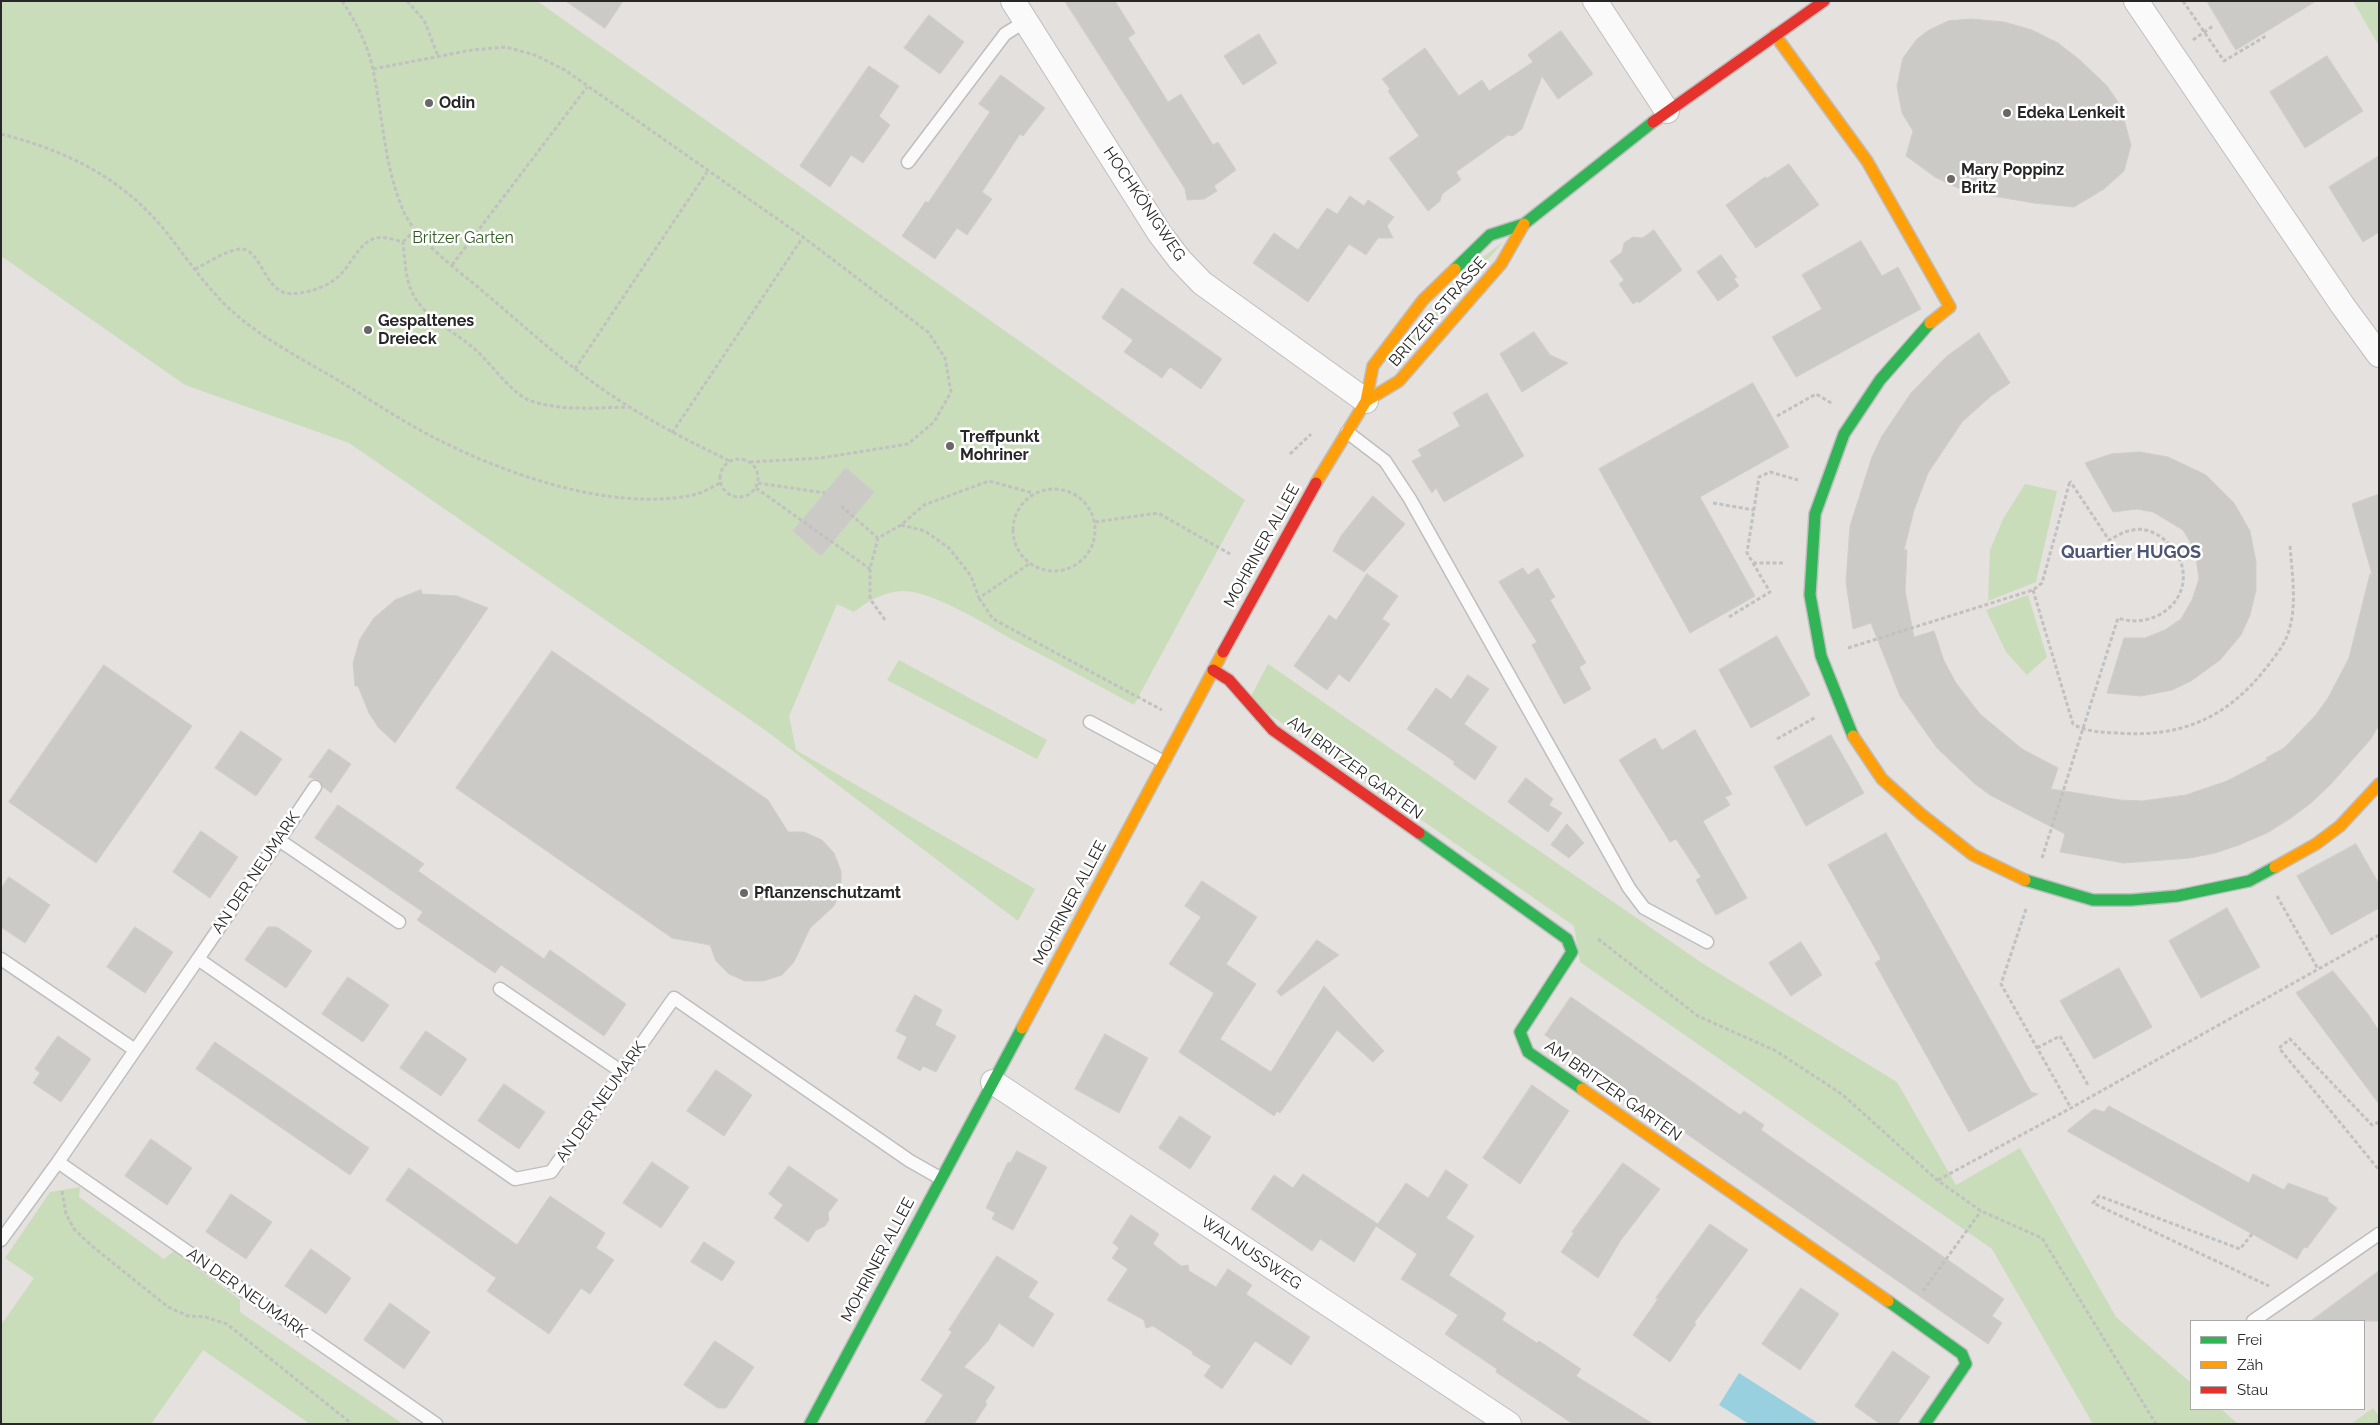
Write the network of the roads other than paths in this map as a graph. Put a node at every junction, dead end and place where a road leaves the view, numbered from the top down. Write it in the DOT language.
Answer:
graph roads {
  1 [pos="1595,1"];
  2 [pos="1824,1"];
  3 [pos="2136,1"];
  4 [pos="1019,11"];
  5 [pos="1775,35"];
  6 [pos="1667,111"];
  7 [pos="908,162"];
  8 [pos="1524,224"];
  9 [pos="2379,355"];
  10 [pos="1366,401"];
  11 [pos="1347,432"];
  12 [pos="1213,670"];
  13 [pos="1090,722"];
  14 [pos="1164,762"];
  15 [pos="2379,784"];
  16 [pos="315,787"];
  17 [pos="279,840"];
  18 [pos="399,922"];
  19 [pos="1707,942"];
  20 [pos="198,959"];
  21 [pos="1,960"];
  22 [pos="500,989"];
  23 [pos="134,1050"];
  24 [pos="622,1072"];
  25 [pos="993,1082"];
  26 [pos="58,1162"];
  27 [pos="940,1178"];
  28 [pos="2379,1234"];
  29 [pos="1,1240"];
  30 [pos="2254,1320"];
  31 [pos="436,1424"];
  32 [pos="810,1424"];
  33 [pos="1509,1424"];
  34 [pos="1925,1424"];
  1 -- 6 [label="street"];
  2 -- 5 [label="street, BRITZER STRASSE"];
  3 -- 9 [label="street"];
  4 -- 7 [label="lane"];
  4 -- 10 [label="street, HOCHKÖNIGWEG"];
  5 -- 6 [label="street, BRITZER STRASSE"];
  5 -- 15 [label="street"];
  6 -- 8 [label="street, BRITZER STRASSE"];
  8 -- 10 [label="street, BRITZER STRASSE"];
  8 -- 10 [label="street, BRITZER STRASSE"];
  10 -- 11 [label="street, MOHRINER ALLEE"];
  11 -- 12 [label="street, MOHRINER ALLEE"];
  11 -- 19 [label="lane"];
  12 -- 14 [label="street, MOHRINER ALLEE"];
  12 -- 34 [label="street, AM BRITZER GARTEN"];
  13 -- 14 [label="lane"];
  14 -- 25 [label="street, MOHRINER ALLEE"];
  16 -- 17 [label="lane, AN DER NEUMARK"];
  17 -- 18 [label="lane"];
  17 -- 20 [label="lane, AN DER NEUMARK"];
  20 -- 23 [label="lane, AN DER NEUMARK"];
  20 -- 24 [label="lane, AN DER NEUMARK"];
  21 -- 23 [label="lane"];
  22 -- 24 [label="lane"];
  23 -- 26 [label="lane, AN DER NEUMARK"];
  24 -- 27 [label="lane, AN DER NEUMARK"];
  25 -- 27 [label="street, MOHRINER ALLEE"];
  25 -- 33 [label="street, WALNUSSWEG"];
  26 -- 29 [label="lane, AN DER NEUMARK"];
  26 -- 31 [label="lane, AN DER NEUMARK"];
  27 -- 32 [label="street, MOHRINER ALLEE"];
  28 -- 30 [label="lane"];
}
